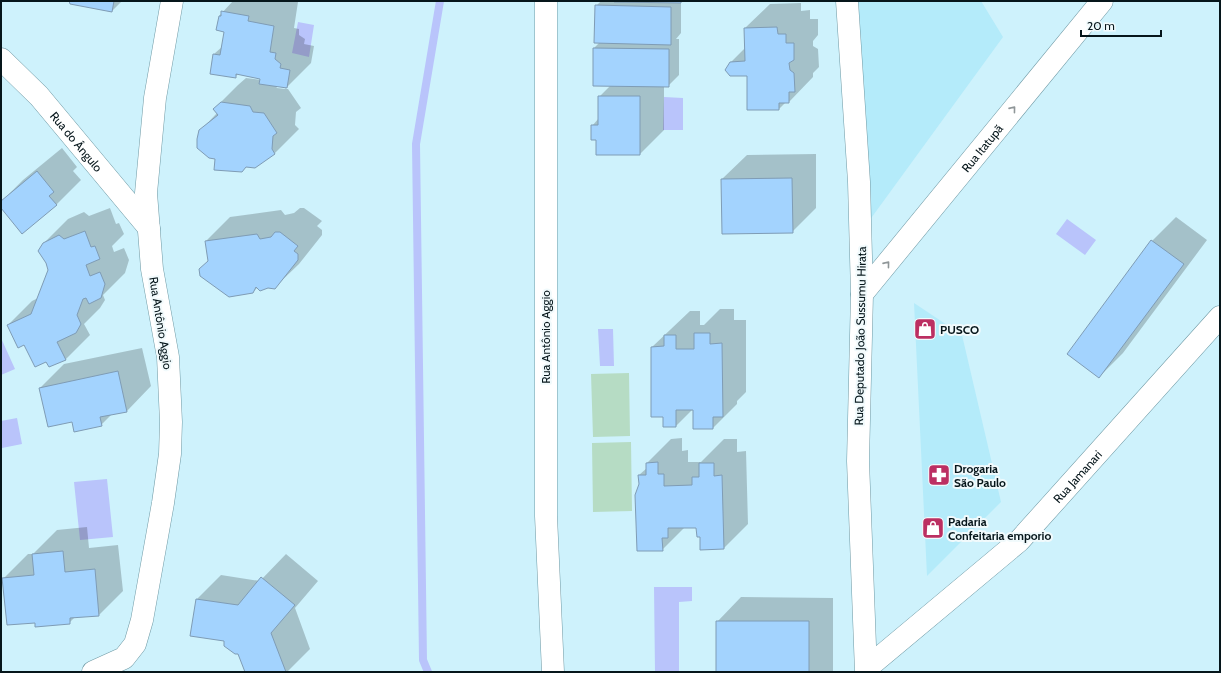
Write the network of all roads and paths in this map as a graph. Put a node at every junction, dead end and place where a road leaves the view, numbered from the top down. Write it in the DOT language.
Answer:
graph roads {
  1 [pos="172,1"];
  2 [pos="546,1"];
  3 [pos="847,1"];
  4 [pos="1102,1"];
  5 [pos="1,59"];
  6 [pos="149,228"];
  7 [pos="862,294"];
  8 [pos="1220,317"];
  9 [pos="866,670"];
  10 [pos="93,672"];
  11 [pos="553,672"];
  1 -- 6 [label="street, Rua Antônio Aggio"];
  2 -- 11 [label="street, Rua Antônio Aggio"];
  3 -- 7 [label="street, Rua Deputado João Sussumu Hirata"];
  7 -- 4 [label="street, Rua Itatupã, one-way"];
  5 -- 6 [label="street, Rua do Ângulo"];
  6 -- 10 [label="street, Rua Antônio Aggio"];
  7 -- 9 [label="street, Rua Deputado João Sussumu Hirata"];
  8 -- 9 [label="street, Rua Jamanari"];
}
